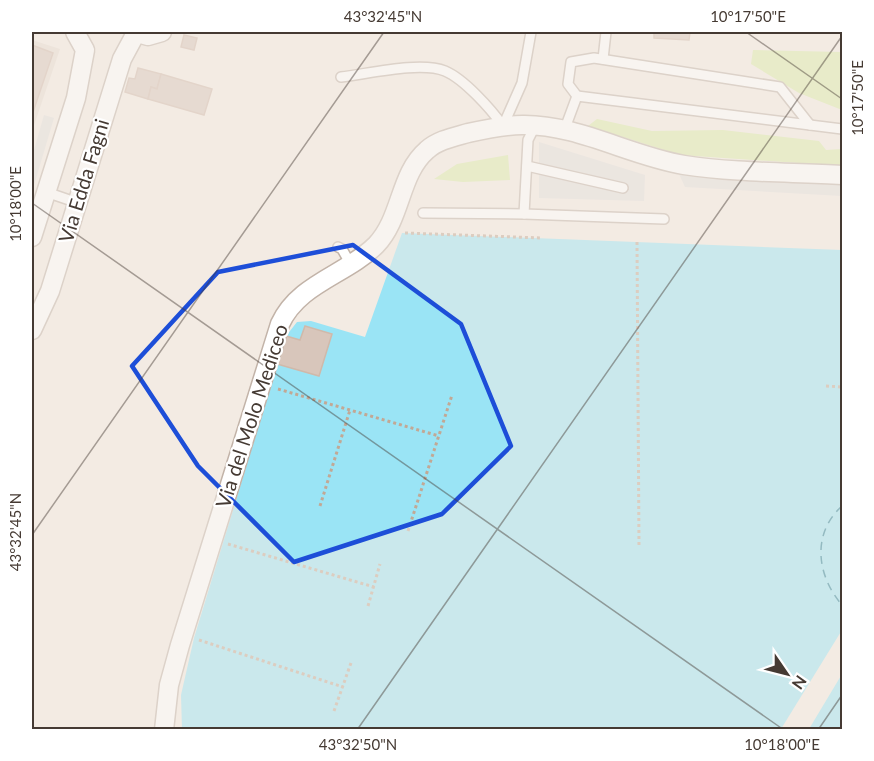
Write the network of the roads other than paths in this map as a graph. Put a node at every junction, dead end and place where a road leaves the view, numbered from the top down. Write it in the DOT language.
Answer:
graph roads {
  1 [pos="75,32"];
  2 [pos="135,32"];
  3 [pos="162,32"];
  4 [pos="531,32"];
  5 [pos="606,32"];
  6 [pos="603,59"];
  7 [pos="341,77"];
  8 [pos="577,96"];
  9 [pos="810,125"];
  10 [pos="503,126"];
  11 [pos="535,126"];
  12 [pos="843,129"];
  13 [pos="564,131"];
  14 [pos="526,166"];
  15 [pos="843,175"];
  16 [pos="622,188"];
  17 [pos="46,192"];
  18 [pos="78,202"];
  19 [pos="423,213"];
  20 [pos="524,214"];
  21 [pos="664,219"];
  22 [pos="32,237"];
  23 [pos="338,247"];
  24 [pos="350,263"];
  25 [pos="32,330"];
  26 [pos="164,729"];
  1 -- 17 [label="street, Via Edda Fagni"];
  2 -- 3 [label="street"];
  2 -- 18 [label="street, Via Edda Fagni"];
  4 -- 10 [label="lane"];
  5 -- 6 [label="lane"];
  6 -- 8 [label="lane"];
  6 -- 9 [label="lane"];
  7 -- 10 [label="lane"];
  8 -- 9 [label="lane"];
  8 -- 13 [label="lane"];
  9 -- 12 [label="lane"];
  10 -- 11 [label="street, Via del Molo Mediceo"];
  10 -- 24 [label="street, Via del Molo Mediceo"];
  11 -- 13 [label="street, Via del Molo Mediceo"];
  11 -- 14 [label="lane"];
  13 -- 15 [label="street, Via del Molo Mediceo"];
  14 -- 16 [label="lane"];
  14 -- 20 [label="lane"];
  17 -- 18 [label="lane"];
  17 -- 22 [label="street, Via Edda Fagni"];
  18 -- 25 [label="street, Via Edda Fagni"];
  19 -- 20 [label="lane"];
  20 -- 21 [label="lane"];
  23 -- 24 [label="lane"];
  24 -- 26 [label="street, Via del Molo Mediceo"];
}
